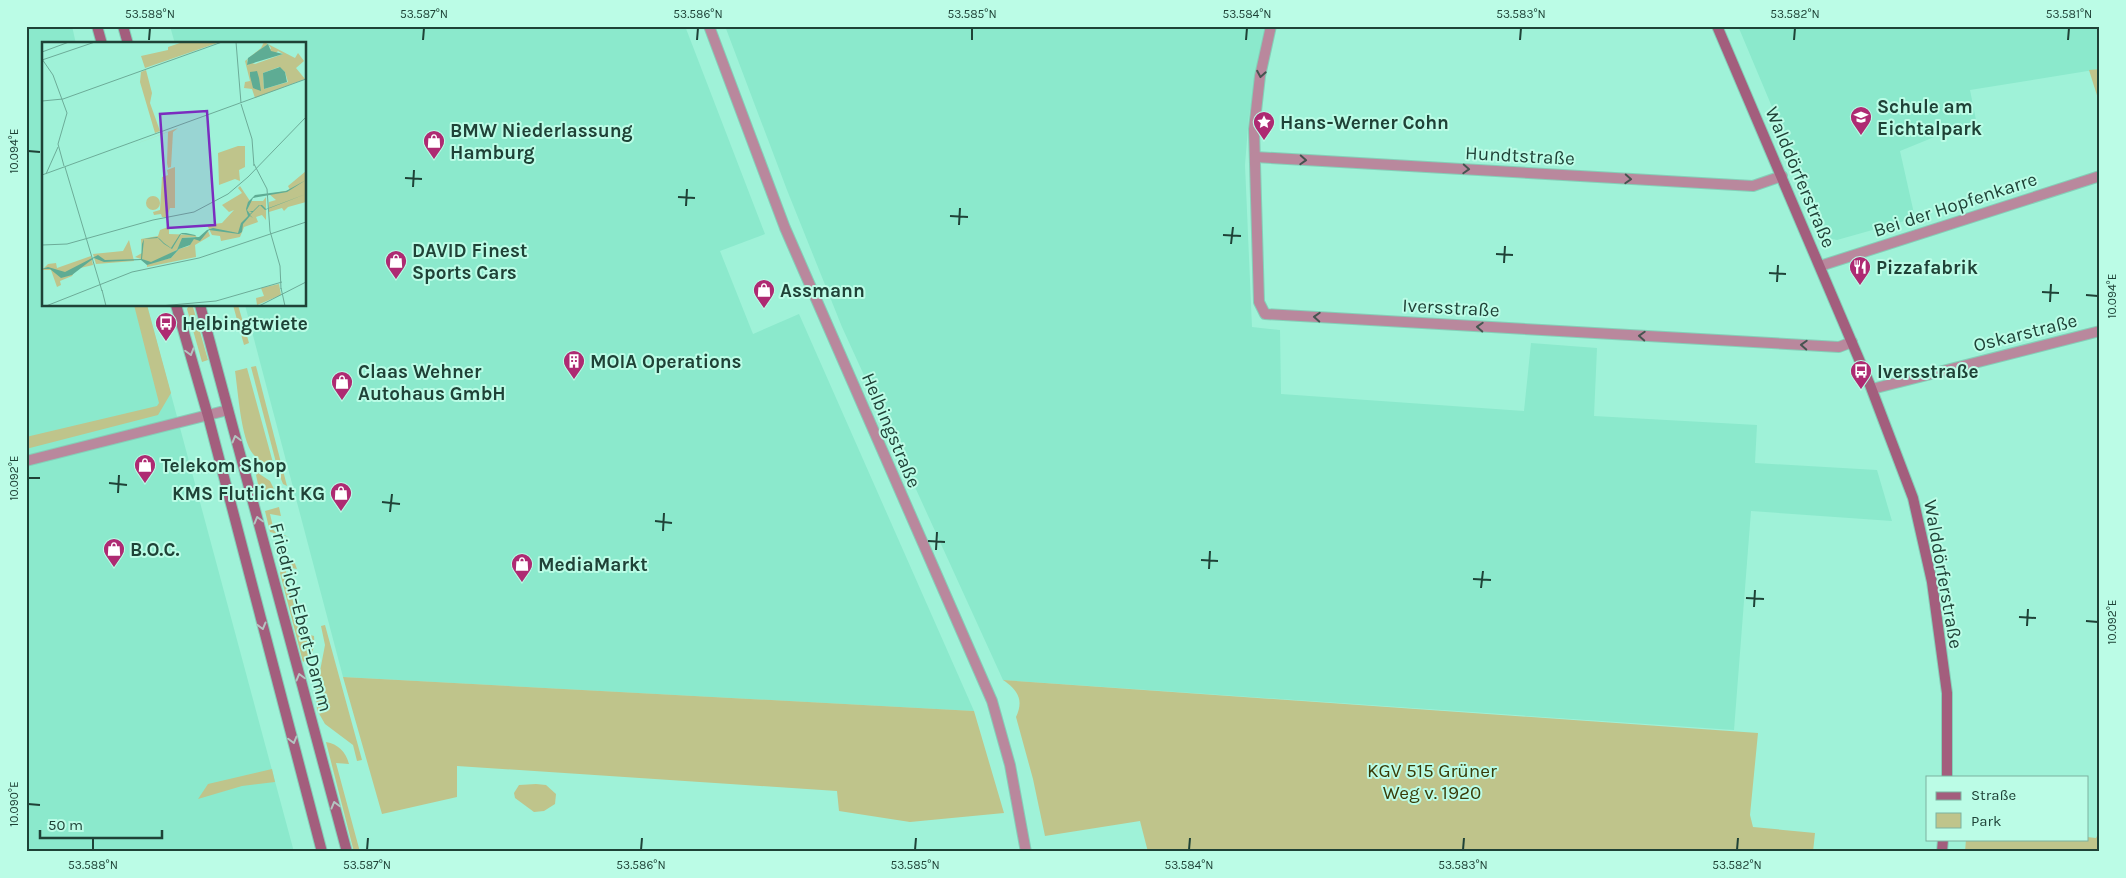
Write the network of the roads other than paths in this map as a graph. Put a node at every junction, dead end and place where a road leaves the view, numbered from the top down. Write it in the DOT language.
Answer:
graph roads {
  1 [pos="97,26"];
  2 [pos="123,26"];
  3 [pos="710,26"];
  4 [pos="1271,26"];
  5 [pos="1717,26"];
  6 [pos="101,42"];
  7 [pos="127,42"];
  8 [pos="1255,157"];
  9 [pos="1782,176"];
  10 [pos="2100,176"];
  11 [pos="1820,266"];
  12 [pos="176,306"];
  13 [pos="200,306"];
  14 [pos="2100,331"];
  15 [pos="1852,342"];
  16 [pos="1872,389"];
  17 [pos="228,410"];
  18 [pos="208,416"];
  19 [pos="26,462"];
  20 [pos="1947,776"];
  21 [pos="322,852"];
  22 [pos="347,852"];
  23 [pos="1026,852"];
  1 -- 6 [label="main road"];
  2 -- 7 [label="main road"];
  3 -- 23 [label="street, Helbingstraße"];
  4 -- 8 [label="street, one-way"];
  5 -- 9 [label="main road, Walddörferstraße"];
  8 -- 9 [label="street, Hundtstraße, one-way"];
  15 -- 8 [label="street, Iversstraße, one-way"];
  9 -- 11 [label="main road, Walddörferstraße"];
  10 -- 11 [label="street, Bei der Hopfenkarre"];
  11 -- 15 [label="main road, Walddörferstraße"];
  12 -- 18 [label="main road, one-way"];
  13 -- 17 [label="main road, Friedrich-Ebert-Damm"];
  14 -- 16 [label="street, Oskarstraße"];
  15 -- 16 [label="main road, Walddörferstraße"];
  16 -- 20 [label="main road, Walddörferstraße"];
  17 -- 18 [label="street"];
  22 -- 17 [label="main road, Friedrich-Ebert-Damm, one-way"];
  18 -- 19 [label="street"];
  18 -- 21 [label="main road, one-way"];
}
